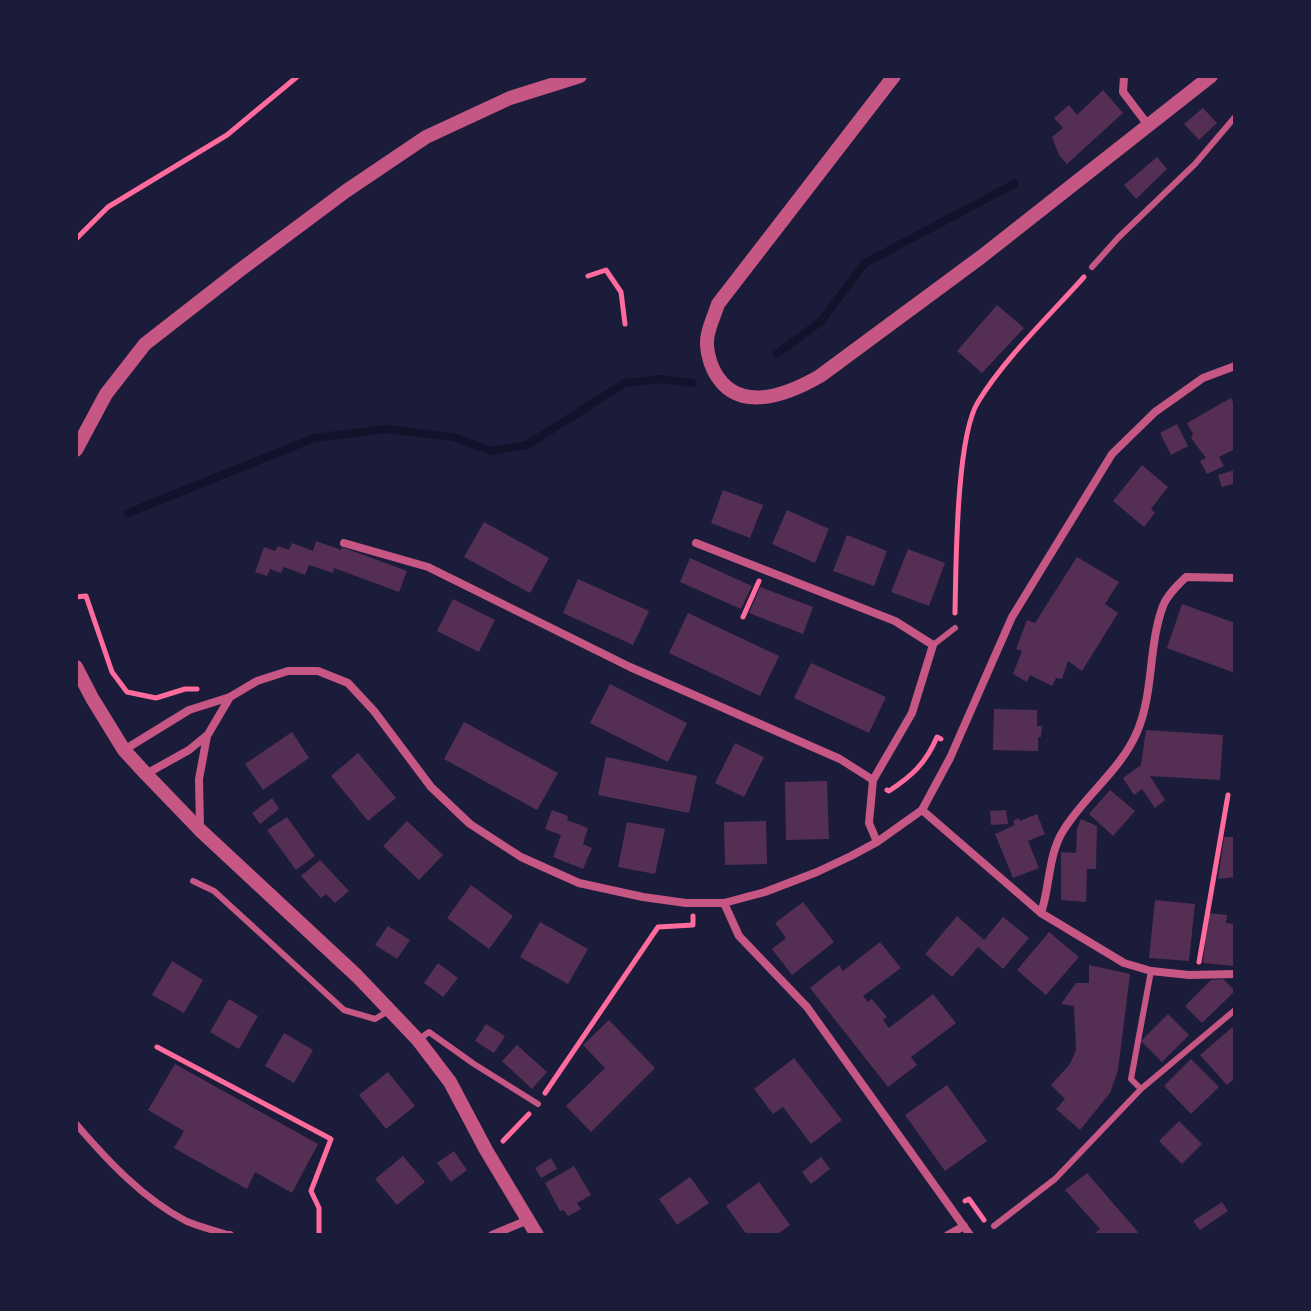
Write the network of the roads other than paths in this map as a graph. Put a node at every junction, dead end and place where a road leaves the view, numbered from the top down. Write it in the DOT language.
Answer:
graph roads {
  1 [pos="580,76"];
  2 [pos="894,76"];
  3 [pos="1124,76"];
  4 [pos="1211,76"];
  5 [pos="1235,117"];
  6 [pos="1148,125"];
  7 [pos="1092,267"];
  8 [pos="1235,366"];
  9 [pos="80,437"];
  10 [pos="76,450"];
  11 [pos="344,543"];
  12 [pos="696,543"];
  13 [pos="1235,578"];
  14 [pos="955,628"];
  15 [pos="933,645"];
  16 [pos="76,667"];
  17 [pos="230,697"];
  18 [pos="207,736"];
  19 [pos="124,750"];
  20 [pos="146,774"];
  21 [pos="873,780"];
  22 [pos="922,810"];
  23 [pos="200,830"];
  24 [pos="877,842"];
  25 [pos="193,881"];
  26 [pos="724,903"];
  27 [pos="1041,913"];
  28 [pos="1151,971"];
  29 [pos="1235,974"];
  30 [pos="390,1010"];
  31 [pos="1235,1010"];
  32 [pos="418,1040"];
  33 [pos="1141,1089"];
  34 [pos="538,1104"];
  35 [pos="76,1124"];
  36 [pos="528,1220"];
  37 [pos="964,1226"];
  38 [pos="994,1226"];
  39 [pos="229,1235"];
  40 [pos="492,1235"];
  41 [pos="537,1235"];
  42 [pos="948,1235"];
  43 [pos="970,1235"];
  1 -- 9 [label="street"];
  2 -- 6 [label="street"];
  3 -- 6 [label="street"];
  4 -- 6 [label="street"];
  5 -- 7 [label="lane"];
  8 -- 22 [label="street"];
  9 -- 10 [label="street"];
  11 -- 21 [label="street"];
  12 -- 15 [label="street"];
  13 -- 27 [label="street"];
  14 -- 15 [label="lane"];
  15 -- 21 [label="street"];
  16 -- 19 [label="street"];
  17 -- 18 [label="street"];
  17 -- 19 [label="street"];
  17 -- 26 [label="street"];
  18 -- 20 [label="street"];
  18 -- 23 [label="street"];
  19 -- 20 [label="street"];
  20 -- 23 [label="street"];
  21 -- 24 [label="street"];
  22 -- 24 [label="street"];
  22 -- 27 [label="street"];
  23 -- 30 [label="street"];
  24 -- 26 [label="street"];
  25 -- 30 [label="lane"];
  26 -- 37 [label="street"];
  27 -- 28 [label="street"];
  28 -- 29 [label="street"];
  28 -- 33 [label="lane"];
  30 -- 32 [label="street"];
  31 -- 33 [label="lane"];
  32 -- 34 [label="lane"];
  32 -- 36 [label="street"];
  33 -- 38 [label="lane"];
  35 -- 39 [label="street"];
  36 -- 40 [label="street"];
  36 -- 41 [label="street"];
  37 -- 42 [label="street"];
  37 -- 43 [label="street"];
}
